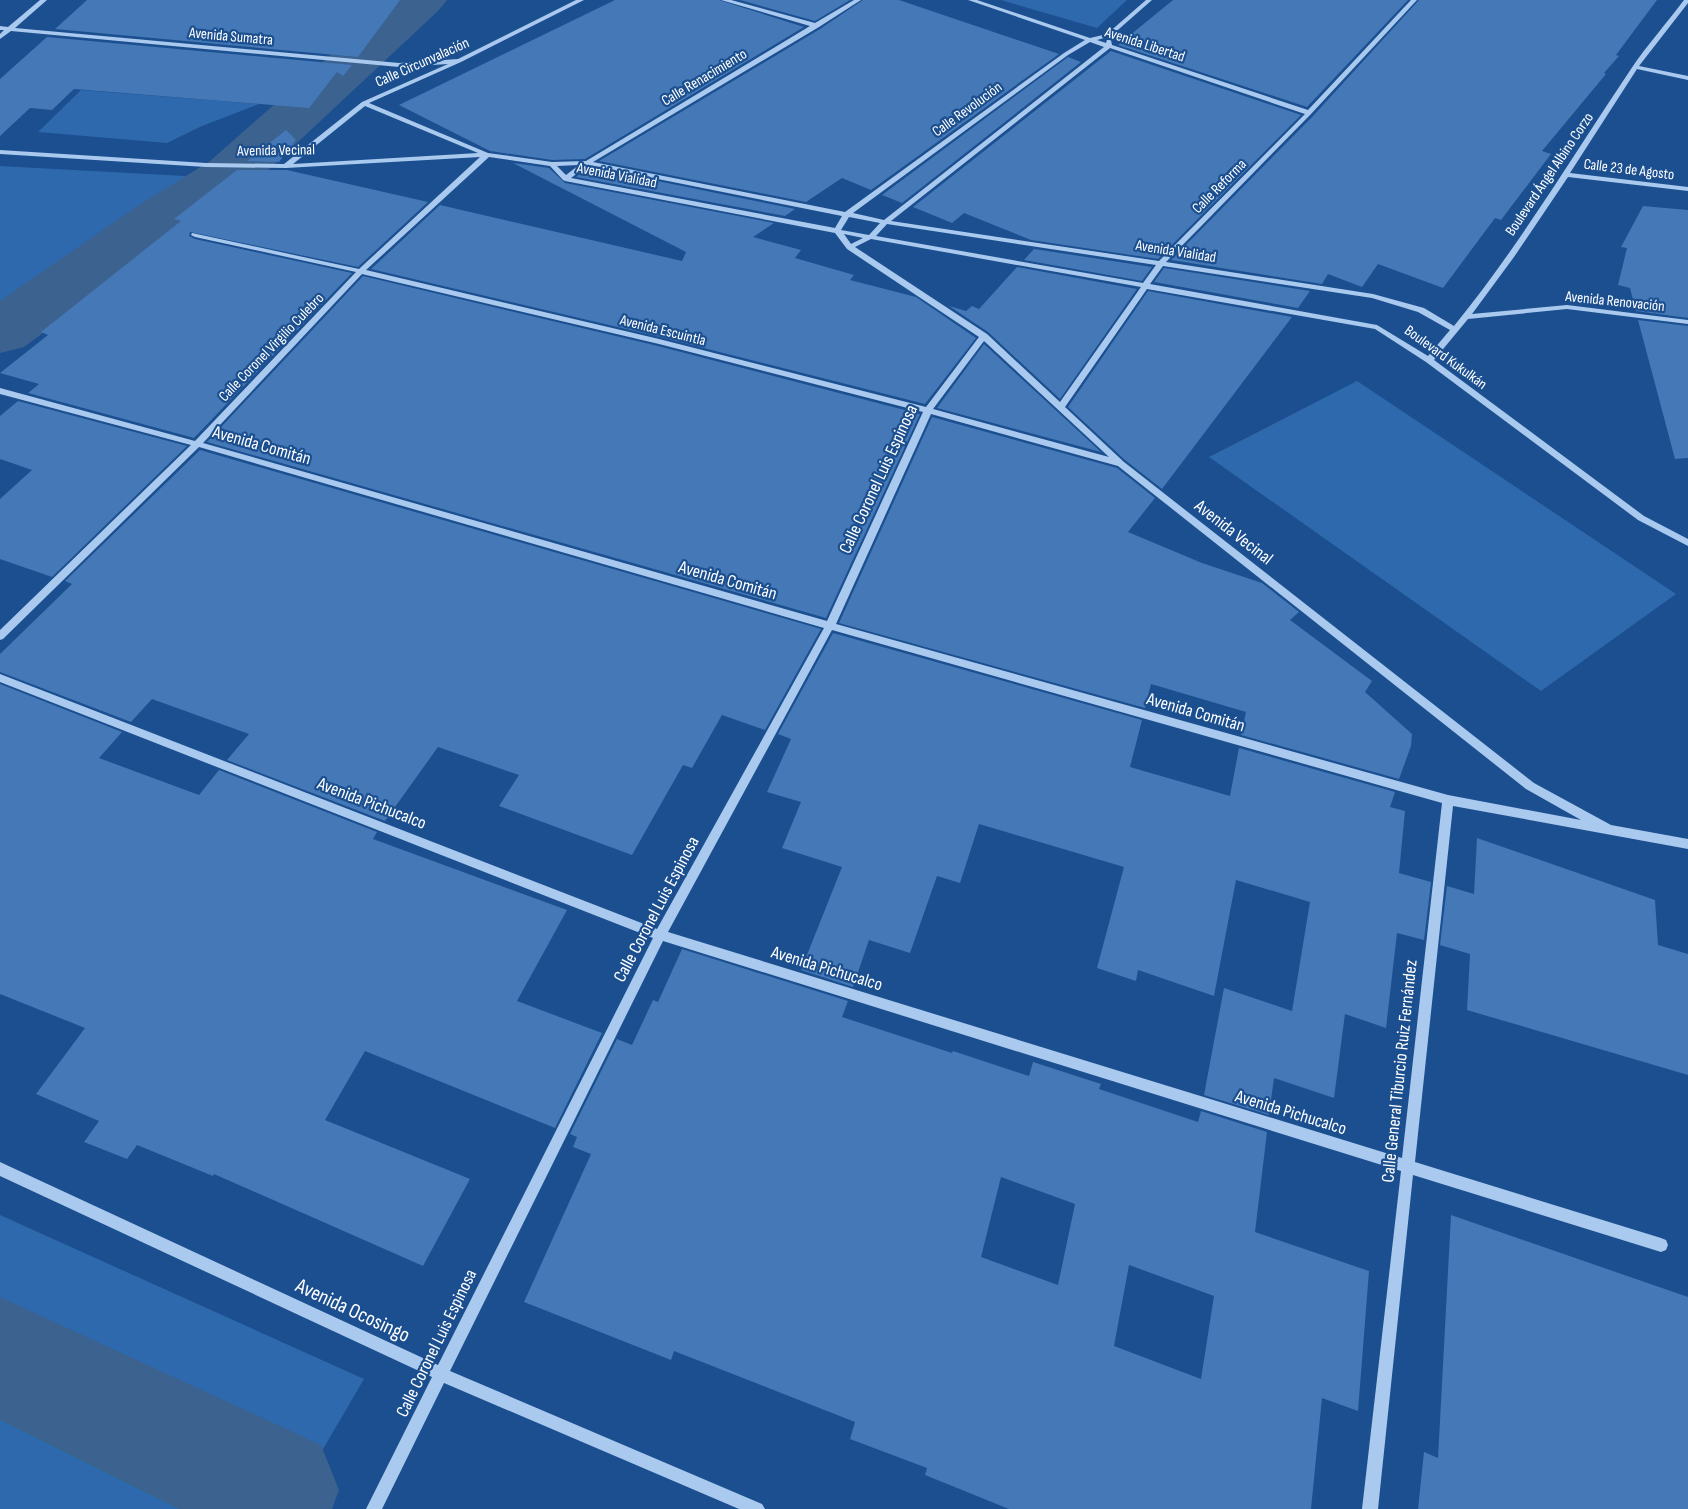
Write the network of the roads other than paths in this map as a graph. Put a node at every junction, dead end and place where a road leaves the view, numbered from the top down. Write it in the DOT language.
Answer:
graph roads {
  1 [pos="44,0"];
  2 [pos="581,0"];
  3 [pos="724,0"];
  4 [pos="858,0"];
  5 [pos="971,0"];
  6 [pos="1149,0"];
  7 [pos="1414,0"];
  8 [pos="1687,0"];
  9 [pos="817,26"];
  10 [pos="0,28"];
  11 [pos="9,29"];
  12 [pos="1108,35"];
  13 [pos="0,37"];
  14 [pos="1089,40"];
  15 [pos="1109,46"];
  16 [pos="459,61"];
  17 [pos="1635,67"];
  18 [pos="1688,78"];
  19 [pos="364,103"];
  20 [pos="1309,113"];
  21 [pos="0,152"];
  22 [pos="487,155"];
  23 [pos="587,163"];
  24 [pos="552,164"];
  25 [pos="286,165"];
  26 [pos="1568,176"];
  27 [pos="565,179"];
  28 [pos="1688,189"];
  29 [pos="846,215"];
  30 [pos="885,222"];
  31 [pos="837,231"];
  32 [pos="195,235"];
  33 [pos="872,236"];
  34 [pos="850,247"];
  35 [pos="1162,262"];
  36 [pos="362,270"];
  37 [pos="1148,285"];
  38 [pos="1468,317"];
  39 [pos="1688,322"];
  40 [pos="1456,330"];
  41 [pos="984,336"];
  42 [pos="1429,360"];
  43 [pos="0,391"];
  44 [pos="1062,406"];
  45 [pos="929,409"];
  46 [pos="197,444"];
  47 [pos="1121,464"];
  48 [pos="1688,543"];
  49 [pos="830,627"];
  50 [pos="0,636"];
  51 [pos="0,678"];
  52 [pos="1448,800"];
  53 [pos="1608,829"];
  54 [pos="1688,844"];
  55 [pos="660,935"];
  56 [pos="1406,1167"];
  57 [pos="0,1169"];
  58 [pos="1661,1245"];
  59 [pos="441,1374"];
  60 [pos="374,1509"];
  61 [pos="757,1509"];
  62 [pos="1370,1509"];
  1 -- 11 [label="street"];
  2 -- 16 [label="street, Calle Circunvalación"];
  3 -- 9 [label="street"];
  4 -- 9 [label="street, Calle Renacimiento"];
  5 -- 14 [label="street, Avenida Libertad"];
  6 -- 12 [label="street, Calle Revolución"];
  7 -- 20 [label="street, Calle Reforma"];
  8 -- 17 [label="street, Boulevard Ángel Albino Corzo"];
  9 -- 23 [label="street, Calle Renacimiento"];
  10 -- 11 [label="street, Avenida Sumatra"];
  11 -- 13 [label="street"];
  11 -- 16 [label="street, Avenida Sumatra"];
  12 -- 14 [label="street, Calle Revolución"];
  12 -- 15 [label="street"];
  14 -- 15 [label="street, Avenida Libertad"];
  14 -- 29 [label="street, Calle Revolución"];
  15 -- 20 [label="street, Avenida Libertad"];
  15 -- 30 [label="street, Calle Revolución"];
  16 -- 19 [label="street, Calle Circunvalación"];
  17 -- 18 [label="street"];
  17 -- 26 [label="street, Boulevard Ángel Albino Corzo"];
  19 -- 22 [label="street"];
  19 -- 25 [label="street, Calle Circunvalación"];
  20 -- 35 [label="street, Calle Reforma"];
  21 -- 25 [label="street, Avenida Vecinal"];
  22 -- 24 [label="street, Avenida Vecinal"];
  22 -- 25 [label="street, Avenida Vecinal"];
  22 -- 36 [label="street, Calle Coronel Virgilio Culebro"];
  23 -- 24 [label="street, Avenida Vialidad"];
  23 -- 27 [label="street, Calle Renacimiento"];
  23 -- 29 [label="street, Avenida Vialidad"];
  24 -- 27 [label="street, Avenida Vialidad"];
  26 -- 28 [label="street, Calle 23 de Agosto"];
  26 -- 38 [label="street, Boulevard Ángel Albino Corzo"];
  27 -- 31 [label="street, Avenida Vialidad"];
  29 -- 30 [label="street, Avenida Vialidad"];
  29 -- 31 [label="street"];
  30 -- 33 [label="street"];
  30 -- 35 [label="street, Avenida Vialidad"];
  31 -- 33 [label="street, Avenida Vialidad"];
  31 -- 34 [label="street"];
  32 -- 36 [label="street, Avenida Escuintla"];
  33 -- 34 [label="street"];
  33 -- 37 [label="street, Avenida Vialidad"];
  34 -- 41 [label="street, Avenida Vecinal"];
  35 -- 37 [label="street, Calle Reforma"];
  35 -- 40 [label="street, Avenida Vialidad"];
  36 -- 45 [label="street, Avenida Escuintla"];
  36 -- 46 [label="street, Calle Coronel Virgilio Culebro"];
  37 -- 42 [label="street, Boulevard Kukulkán"];
  37 -- 44 [label="street, Calle Reforma"];
  38 -- 39 [label="street, Avenida Renovación"];
  38 -- 40 [label="street, Boulevard Ángel Albino Corzo"];
  40 -- 42 [label="street, Boulevard Ángel Albino Corzo"];
  41 -- 44 [label="street, Avenida Vecinal"];
  41 -- 45 [label="street, Calle Coronel Luis Espinosa"];
  42 -- 48 [label="street, Boulevard Kukulkán"];
  43 -- 46 [label="street, Avenida Comitán"];
  44 -- 47 [label="street, Avenida Vecinal"];
  45 -- 47 [label="street, Avenida Escuintla"];
  45 -- 49 [label="street, Calle Coronel Luis Espinosa"];
  46 -- 49 [label="street, Avenida Comitán"];
  46 -- 50 [label="street, Calle Coronel Virgilio Culebro"];
  47 -- 53 [label="street, Avenida Vecinal"];
  49 -- 52 [label="street, Avenida Comitán"];
  49 -- 55 [label="street, Calle Coronel Luis Espinosa"];
  51 -- 55 [label="street, Avenida Pichucalco"];
  52 -- 53 [label="street"];
  52 -- 56 [label="street, Calle General Tiburcio Ruiz Fernández"];
  53 -- 54 [label="street"];
  55 -- 56 [label="street, Avenida Pichucalco"];
  55 -- 59 [label="street, Calle Coronel Luis Espinosa"];
  56 -- 58 [label="street, Avenida Pichucalco"];
  56 -- 62 [label="street, Calle General Tiburcio Ruiz Fernández"];
  57 -- 59 [label="street, Avenida Ocosingo"];
  59 -- 60 [label="street, Calle Coronel Luis Espinosa"];
  59 -- 61 [label="street, Avenida Ocosingo"];
}
